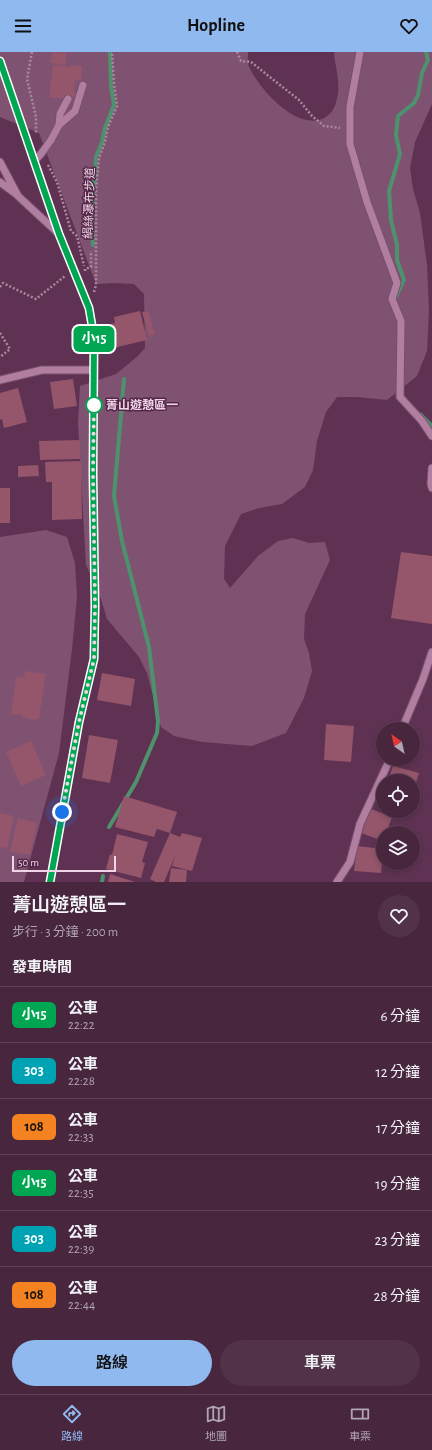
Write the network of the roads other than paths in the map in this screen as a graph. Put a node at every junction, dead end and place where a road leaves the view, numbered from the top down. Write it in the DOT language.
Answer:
graph roads {
  1 [pos="360,52"];
  2 [pos="0,61"];
  3 [pos="83,85"];
  4 [pos="68,99"];
  5 [pos="59,125"];
  6 [pos="34,161"];
  7 [pos="0,162"];
  8 [pos="0,182"];
  9 [pos="18,196"];
  10 [pos="59,234"];
  11 [pos="94,370"];
  12 [pos="0,380"];
  13 [pos="432,436"];
  14 [pos="432,468"];
  15 [pos="432,488"];
  16 [pos="432,652"];
  17 [pos="405,722"];
  18 [pos="387,766"];
  19 [pos="50,882"];
  20 [pos="337,882"];
  1 -- 13 [label="street"];
  2 -- 6 [label="street"];
  3 -- 5 [label="street"];
  4 -- 5 [label="street"];
  5 -- 6 [label="street"];
  6 -- 10 [label="street"];
  7 -- 9 [label="street"];
  8 -- 9 [label="street"];
  9 -- 10 [label="street"];
  10 -- 11 [label="street"];
  11 -- 12 [label="street"];
  11 -- 19 [label="street"];
  14 -- 15 [label="street"];
  16 -- 17 [label="street"];
  18 -- 20 [label="street"];
}
